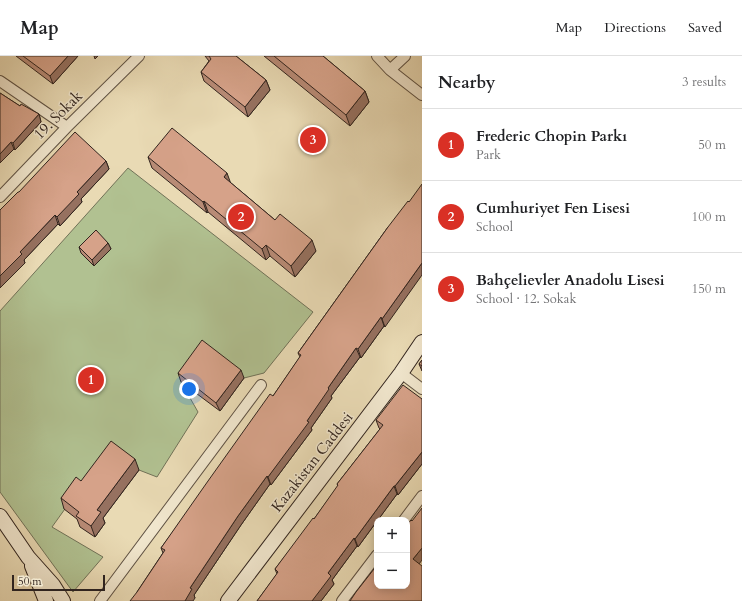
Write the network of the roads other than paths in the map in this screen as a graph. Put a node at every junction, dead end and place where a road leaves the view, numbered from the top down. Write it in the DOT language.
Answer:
graph roads {
  1 [pos="139,56"];
  2 [pos="377,56"];
  3 [pos="405,56"];
  4 [pos="390,70"];
  5 [pos="0,81"];
  6 [pos="422,95"];
  7 [pos="67,127"];
  8 [pos="0,197"];
  9 [pos="422,342"];
  10 [pos="401,373"];
  11 [pos="261,385"];
  12 [pos="422,389"];
  13 [pos="422,496"];
  14 [pos="0,516"];
  15 [pos="406,517"];
  16 [pos="28,557"];
  17 [pos="374,559"];
  18 [pos="46,601"];
  19 [pos="63,601"];
  20 [pos="100,601"];
  21 [pos="228,601"];
  22 [pos="342,601"];
  1 -- 7 [label="street, 19. Sokak"];
  2 -- 4 [label="street"];
  3 -- 4 [label="street"];
  4 -- 6 [label="street"];
  5 -- 7 [label="street"];
  7 -- 8 [label="street, 19. Sokak"];
  9 -- 10 [label="main road, Kazakistan Caddesi"];
  10 -- 12 [label="street"];
  10 -- 21 [label="main road, Kazakistan Caddesi"];
  11 -- 20 [label="street"];
  13 -- 15 [label="street"];
  14 -- 16 [label="main road"];
  16 -- 18 [label="main road"];
  16 -- 19 [label="main road"];
  17 -- 22 [label="street"];
}
